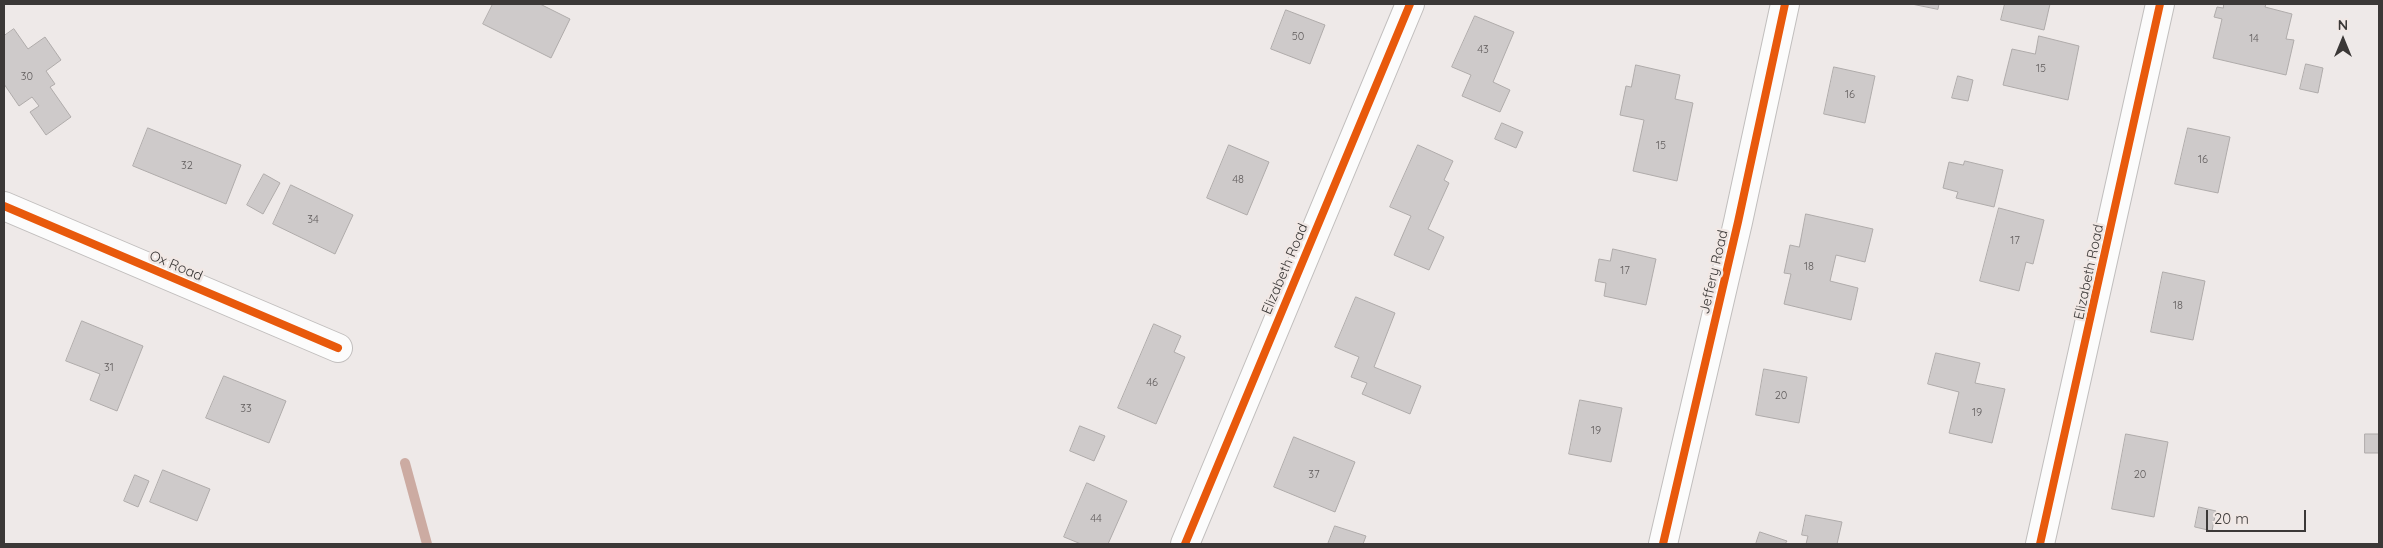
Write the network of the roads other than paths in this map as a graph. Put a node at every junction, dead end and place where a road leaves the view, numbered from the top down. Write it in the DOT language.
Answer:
graph roads {
  1 [pos="1410,4"];
  2 [pos="1786,4"];
  3 [pos="2160,4"];
  4 [pos="4,206"];
  5 [pos="338,348"];
  6 [pos="1185,544"];
  7 [pos="1663,544"];
  8 [pos="2040,544"];
  1 -- 6 [label="street, Elizabeth Road"];
  2 -- 7 [label="street, Jeffery Road"];
  3 -- 8 [label="street, Elizabeth Road"];
  4 -- 5 [label="street, Ox Road"];
}
